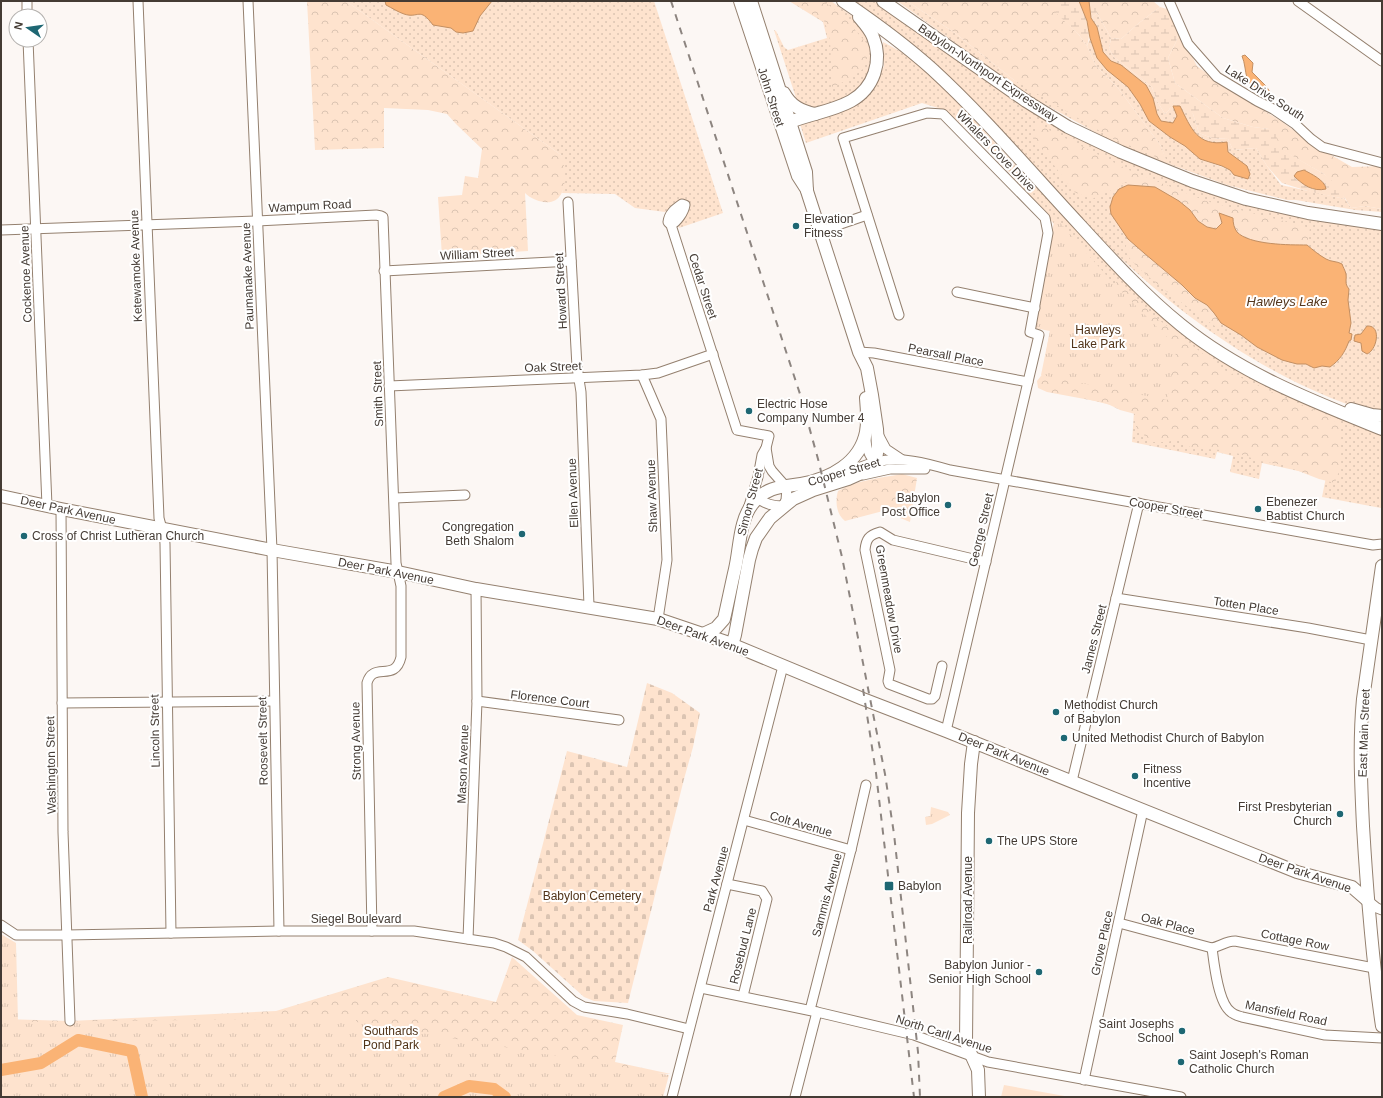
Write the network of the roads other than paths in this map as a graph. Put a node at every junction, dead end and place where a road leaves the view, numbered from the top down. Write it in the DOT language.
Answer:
graph roads {
  1 [pos="138,1"];
  2 [pos="248,1"];
  3 [pos="740,1"];
  4 [pos="751,1"];
  5 [pos="883,1"];
  6 [pos="1169,1"];
  7 [pos="1298,1"];
  8 [pos="846,3"];
  9 [pos="28,48"];
  10 [pos="1382,61"];
  11 [pos="774,72"];
  12 [pos="815,114"];
  13 [pos="790,122"];
  14 [pos="784,136"];
  15 [pos="1382,163"];
  16 [pos="807,191"];
  17 [pos="568,202"];
  18 [pos="867,215"];
  19 [pos="381,216"];
  20 [pos="1346,218"];
  21 [pos="1382,220"];
  22 [pos="258,221"];
  23 [pos="1382,224"];
  24 [pos="146,225"];
  25 [pos="671,225"];
  26 [pos="36,229"];
  27 [pos="1,230"];
  28 [pos="820,231"];
  29 [pos="1113,260"];
  30 [pos="571,261"];
  31 [pos="384,271"];
  32 [pos="957,292"];
  33 [pos="1035,308"];
  34 [pos="899,315"];
  35 [pos="1039,335"];
  36 [pos="859,352"];
  37 [pos="713,354"];
  38 [pos="642,375"];
  39 [pos="579,378"];
  40 [pos="1028,382"];
  41 [pos="390,386"];
  42 [pos="1382,416"];
  43 [pos="1382,429"];
  44 [pos="872,430"];
  45 [pos="766,448"];
  46 [pos="902,460"];
  47 [pos="874,462"];
  48 [pos="890,469"];
  49 [pos="950,470"];
  50 [pos="831,475"];
  51 [pos="848,479"];
  52 [pos="1005,479"];
  53 [pos="785,485"];
  54 [pos="756,494"];
  55 [pos="465,495"];
  56 [pos="1,496"];
  57 [pos="395,498"];
  58 [pos="1139,503"];
  59 [pos="47,506"];
  60 [pos="783,506"];
  61 [pos="61,509"];
  62 [pos="748,509"];
  63 [pos="161,529"];
  64 [pos="1382,544"];
  65 [pos="272,550"];
  66 [pos="986,562"];
  67 [pos="1382,566"];
  68 [pos="735,569"];
  69 [pos="398,572"];
  70 [pos="476,589"];
  71 [pos="1116,598"];
  72 [pos="589,606"];
  73 [pos="658,618"];
  74 [pos="703,634"];
  75 [pos="1371,640"];
  76 [pos="729,644"];
  77 [pos="783,666"];
  78 [pos="942,666"];
  79 [pos="274,701"];
  80 [pos="477,702"];
  81 [pos="62,703"];
  82 [pos="167,703"];
  83 [pos="619,720"];
  84 [pos="946,731"];
  85 [pos="974,742"];
  86 [pos="1072,781"];
  87 [pos="866,785"];
  88 [pos="1143,810"];
  89 [pos="744,820"];
  90 [pos="851,850"];
  91 [pos="727,884"];
  92 [pos="1368,900"];
  93 [pos="1382,910"];
  94 [pos="1119,923"];
  95 [pos="1,925"];
  96 [pos="279,931"];
  97 [pos="372,931"];
  98 [pos="171,933"];
  99 [pos="66,935"];
  100 [pos="468,939"];
  101 [pos="1212,948"];
  102 [pos="1377,973"];
  103 [pos="700,988"];
  104 [pos="743,996"];
  105 [pos="813,1011"];
  106 [pos="70,1021"];
  107 [pos="1382,1026"];
  108 [pos="689,1029"];
  109 [pos="1382,1038"];
  110 [pos="972,1056"];
  111 [pos="1084,1080"];
  112 [pos="672,1097"];
  113 [pos="795,1097"];
  114 [pos="979,1097"];
  115 [pos="1181,1097"];
  1 -- 24 [label="street, Ketewamoke Avenue"];
  2 -- 22 [label="street, Paumanake Avenue"];
  3 -- 14 [label="main road, John Street"];
  4 -- 11 [label="main road, John Street"];
  5 -- 20 [label="main road, Babylon-Northport Expressway"];
  6 -- 15 [label="street, Lake Drive South"];
  7 -- 10 [label="street"];
  8 -- 12 [label="main road"];
  8 -- 29 [label="main road, Babylon-Northport Expressway"];
  9 -- 26 [label="street, Cockenoe Avenue"];
  11 -- 12 [label="main road"];
  11 -- 13 [label="main road, John Street"];
  12 -- 13 [label="main road"];
  13 -- 14 [label="main road"];
  13 -- 16 [label="main road, John Street"];
  14 -- 16 [label="main road, John Street"];
  16 -- 28 [label="main road, John Street"];
  17 -- 30 [label="street, Howard Street"];
  18 -- 28 [label="street"];
  18 -- 33 [label="street, Whalers Cove Drive"];
  18 -- 34 [label="street, Whalers Cove Drive"];
  19 -- 22 [label="street, Wampum Road"];
  19 -- 31 [label="street, Smith Street"];
  20 -- 21 [label="main road"];
  20 -- 23 [label="main road"];
  22 -- 24 [label="street, Wampum Road"];
  22 -- 65 [label="street, Paumanake Avenue"];
  24 -- 26 [label="street, Wampum Road"];
  24 -- 63 [label="street, Ketewamoke Avenue"];
  25 -- 37 [label="street, Cedar Street"];
  26 -- 27 [label="street, Wampum Road"];
  26 -- 59 [label="street, Cockenoe Avenue"];
  28 -- 36 [label="main road, John Street"];
  29 -- 42 [label="main road"];
  29 -- 43 [label="main road"];
  30 -- 31 [label="street, William Street"];
  30 -- 39 [label="street, Howard Street"];
  31 -- 41 [label="street, Smith Street"];
  32 -- 33 [label="street"];
  33 -- 35 [label="street, Whalers Cove Drive"];
  35 -- 40 [label="street, George Street"];
  36 -- 40 [label="street, Pearsall Place"];
  36 -- 44 [label="main road, John Street"];
  37 -- 38 [label="street, Oak Street"];
  37 -- 45 [label="street, Simon Street"];
  38 -- 39 [label="street, Oak Street"];
  38 -- 73 [label="street, Shaw Avenue"];
  39 -- 41 [label="street, Oak Street"];
  39 -- 72 [label="street, Ellen Avenue"];
  40 -- 52 [label="street, George Street"];
  41 -- 57 [label="street, Smith Street"];
  44 -- 46 [label="street, John Street"];
  44 -- 47 [label="main road, John Street"];
  44 -- 50 [label="main road, John Street"];
  45 -- 53 [label="street"];
  45 -- 54 [label="street, Simon Street"];
  46 -- 47 [label="street, Cooper Street"];
  46 -- 49 [label="street, Cooper Street"];
  47 -- 48 [label="street"];
  47 -- 50 [label="street, Cooper Street"];
  47 -- 51 [label="main road"];
  48 -- 49 [label="street, Cooper Street"];
  48 -- 51 [label="street, Cooper Street"];
  49 -- 52 [label="street, Cooper Street"];
  50 -- 53 [label="main road, Cooper Street"];
  51 -- 60 [label="main road"];
  52 -- 58 [label="street, Cooper Street"];
  52 -- 66 [label="street, George Street"];
  53 -- 54 [label="main road, Cooper Street"];
  53 -- 60 [label="street"];
  54 -- 60 [label="street"];
  54 -- 62 [label="main road, Cooper Street"];
  55 -- 57 [label="street"];
  56 -- 59 [label="main road, Deer Park Avenue"];
  57 -- 69 [label="street, Smith Street"];
  58 -- 64 [label="street, Cooper Street"];
  58 -- 71 [label="street, James Street"];
  59 -- 61 [label="main road, Deer Park Avenue"];
  60 -- 76 [label="main road, Simon Street"];
  61 -- 63 [label="main road, Deer Park Avenue"];
  61 -- 81 [label="street, Washington Street"];
  62 -- 68 [label="main road, Simon Street"];
  63 -- 65 [label="main road, Deer Park Avenue"];
  63 -- 82 [label="street, Lincoln Street"];
  65 -- 69 [label="main road, Deer Park Avenue"];
  65 -- 79 [label="street, Roosevelt Street"];
  66 -- 78 [label="street, Greenmeadow Drive"];
  66 -- 84 [label="street, George Street"];
  67 -- 75 [label="main road, East Main Street"];
  68 -- 74 [label="main road, Simon Street"];
  68 -- 76 [label="main road, Simon Street"];
  69 -- 70 [label="main road, Deer Park Avenue"];
  69 -- 97 [label="street, Strong Avenue"];
  70 -- 72 [label="main road, Deer Park Avenue"];
  70 -- 80 [label="street, Mason Avenue"];
  71 -- 75 [label="street, Totten Place"];
  71 -- 86 [label="street, James Street"];
  72 -- 73 [label="main road, Deer Park Avenue"];
  73 -- 74 [label="main road, Deer Park Avenue"];
  74 -- 76 [label="main road, Deer Park Avenue"];
  75 -- 92 [label="main road, East Main Street"];
  76 -- 77 [label="main road, Deer Park Avenue"];
  77 -- 84 [label="main road, Deer Park Avenue"];
  77 -- 89 [label="street, Park Avenue"];
  79 -- 82 [label="street"];
  79 -- 96 [label="street, Roosevelt Street"];
  80 -- 83 [label="street, Florence Court"];
  80 -- 100 [label="street, Mason Avenue"];
  81 -- 82 [label="street"];
  81 -- 99 [label="street, Washington Street"];
  82 -- 98 [label="street, Lincoln Street"];
  84 -- 85 [label="main road, Deer Park Avenue"];
  85 -- 86 [label="main road, Deer Park Avenue"];
  85 -- 110 [label="main road, Railroad Avenue"];
  86 -- 88 [label="main road, Deer Park Avenue"];
  87 -- 90 [label="street, Sammis Avenue"];
  88 -- 92 [label="main road, Deer Park Avenue"];
  88 -- 94 [label="street, Grove Place"];
  89 -- 90 [label="street, Colt Avenue"];
  89 -- 91 [label="street, Park Avenue"];
  90 -- 105 [label="street, Sammis Avenue"];
  91 -- 103 [label="street, Park Avenue"];
  91 -- 104 [label="street, Rosebud Lane"];
  92 -- 93 [label="street"];
  92 -- 102 [label="main road, East Main Street"];
  94 -- 101 [label="street, Oak Place"];
  94 -- 111 [label="street, Grove Place"];
  95 -- 99 [label="street, Siegel Boulevard"];
  96 -- 97 [label="street, Siegel Boulevard"];
  96 -- 98 [label="street, Siegel Boulevard"];
  97 -- 100 [label="street, Siegel Boulevard"];
  98 -- 99 [label="street, Siegel Boulevard"];
  99 -- 106 [label="street, Washington Street"];
  100 -- 108 [label="street, Siegel Boulevard"];
  101 -- 102 [label="street, Cottage Row"];
  101 -- 109 [label="street, Mansfield Road"];
  102 -- 107 [label="main road, East Main Street"];
  103 -- 104 [label="street, North Carll Avenue"];
  103 -- 108 [label="street, Park Avenue"];
  104 -- 105 [label="street, North Carll Avenue"];
  105 -- 110 [label="street, North Carll Avenue"];
  105 -- 113 [label="street, Sammis Avenue"];
  108 -- 112 [label="street, Park Avenue"];
  110 -- 111 [label="street, North Carll Avenue"];
  110 -- 114 [label="main road, Railroad Avenue"];
  111 -- 115 [label="street, North Carll Avenue"];
}
